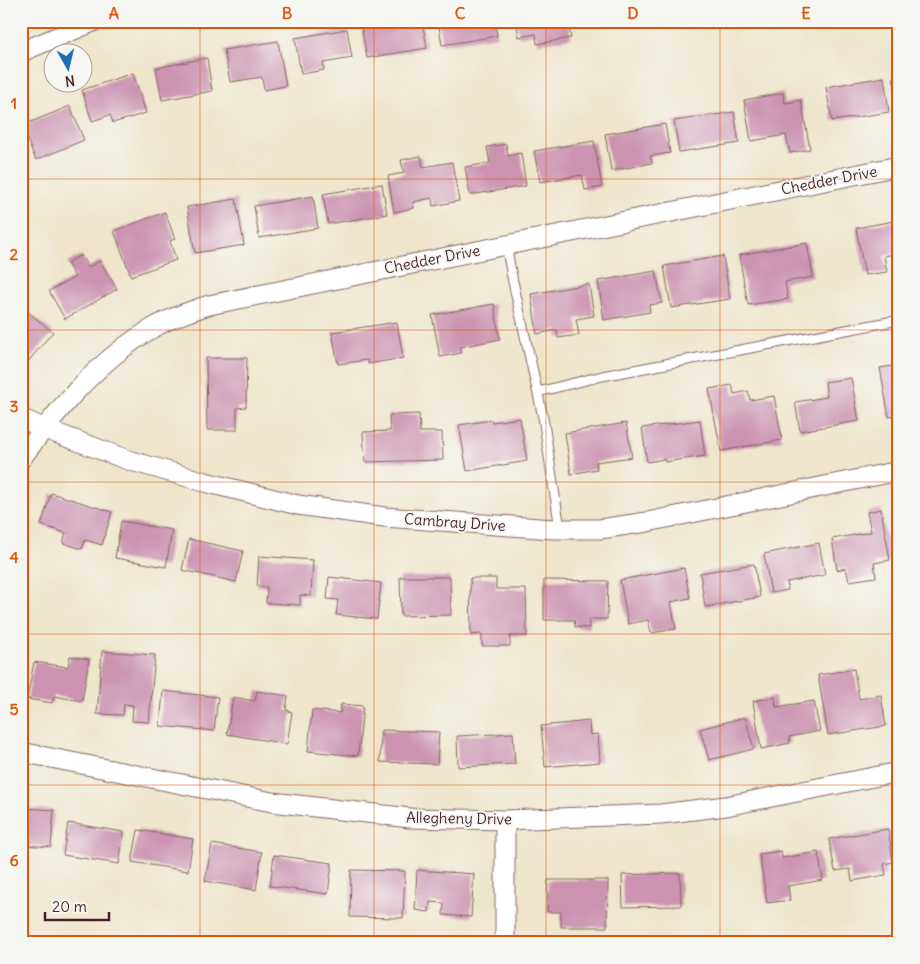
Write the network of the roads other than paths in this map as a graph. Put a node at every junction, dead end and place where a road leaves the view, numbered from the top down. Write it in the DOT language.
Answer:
graph roads {
  1 [pos="96,21"];
  2 [pos="21,52"];
  3 [pos="899,166"];
  4 [pos="506,244"];
  5 [pos="899,320"];
  6 [pos="538,392"];
  7 [pos="21,418"];
  8 [pos="45,429"];
  9 [pos="21,459"];
  10 [pos="899,471"];
  11 [pos="560,529"];
  12 [pos="21,752"];
  13 [pos="899,772"];
  14 [pos="505,820"];
  15 [pos="505,943"];
  1 -- 2 [label="street"];
  3 -- 4 [label="street, Chedder Drive"];
  4 -- 6 [label="lane"];
  4 -- 8 [label="street, Chedder Drive"];
  5 -- 6 [label="lane"];
  6 -- 11 [label="lane"];
  7 -- 8 [label="street, Cambray Drive"];
  8 -- 9 [label="street, Chedder Drive"];
  8 -- 11 [label="street, Cambray Drive"];
  10 -- 11 [label="street, Cambray Drive"];
  12 -- 14 [label="street, Allegheny Drive"];
  13 -- 14 [label="street, Allegheny Drive"];
  14 -- 15 [label="street"];
}
